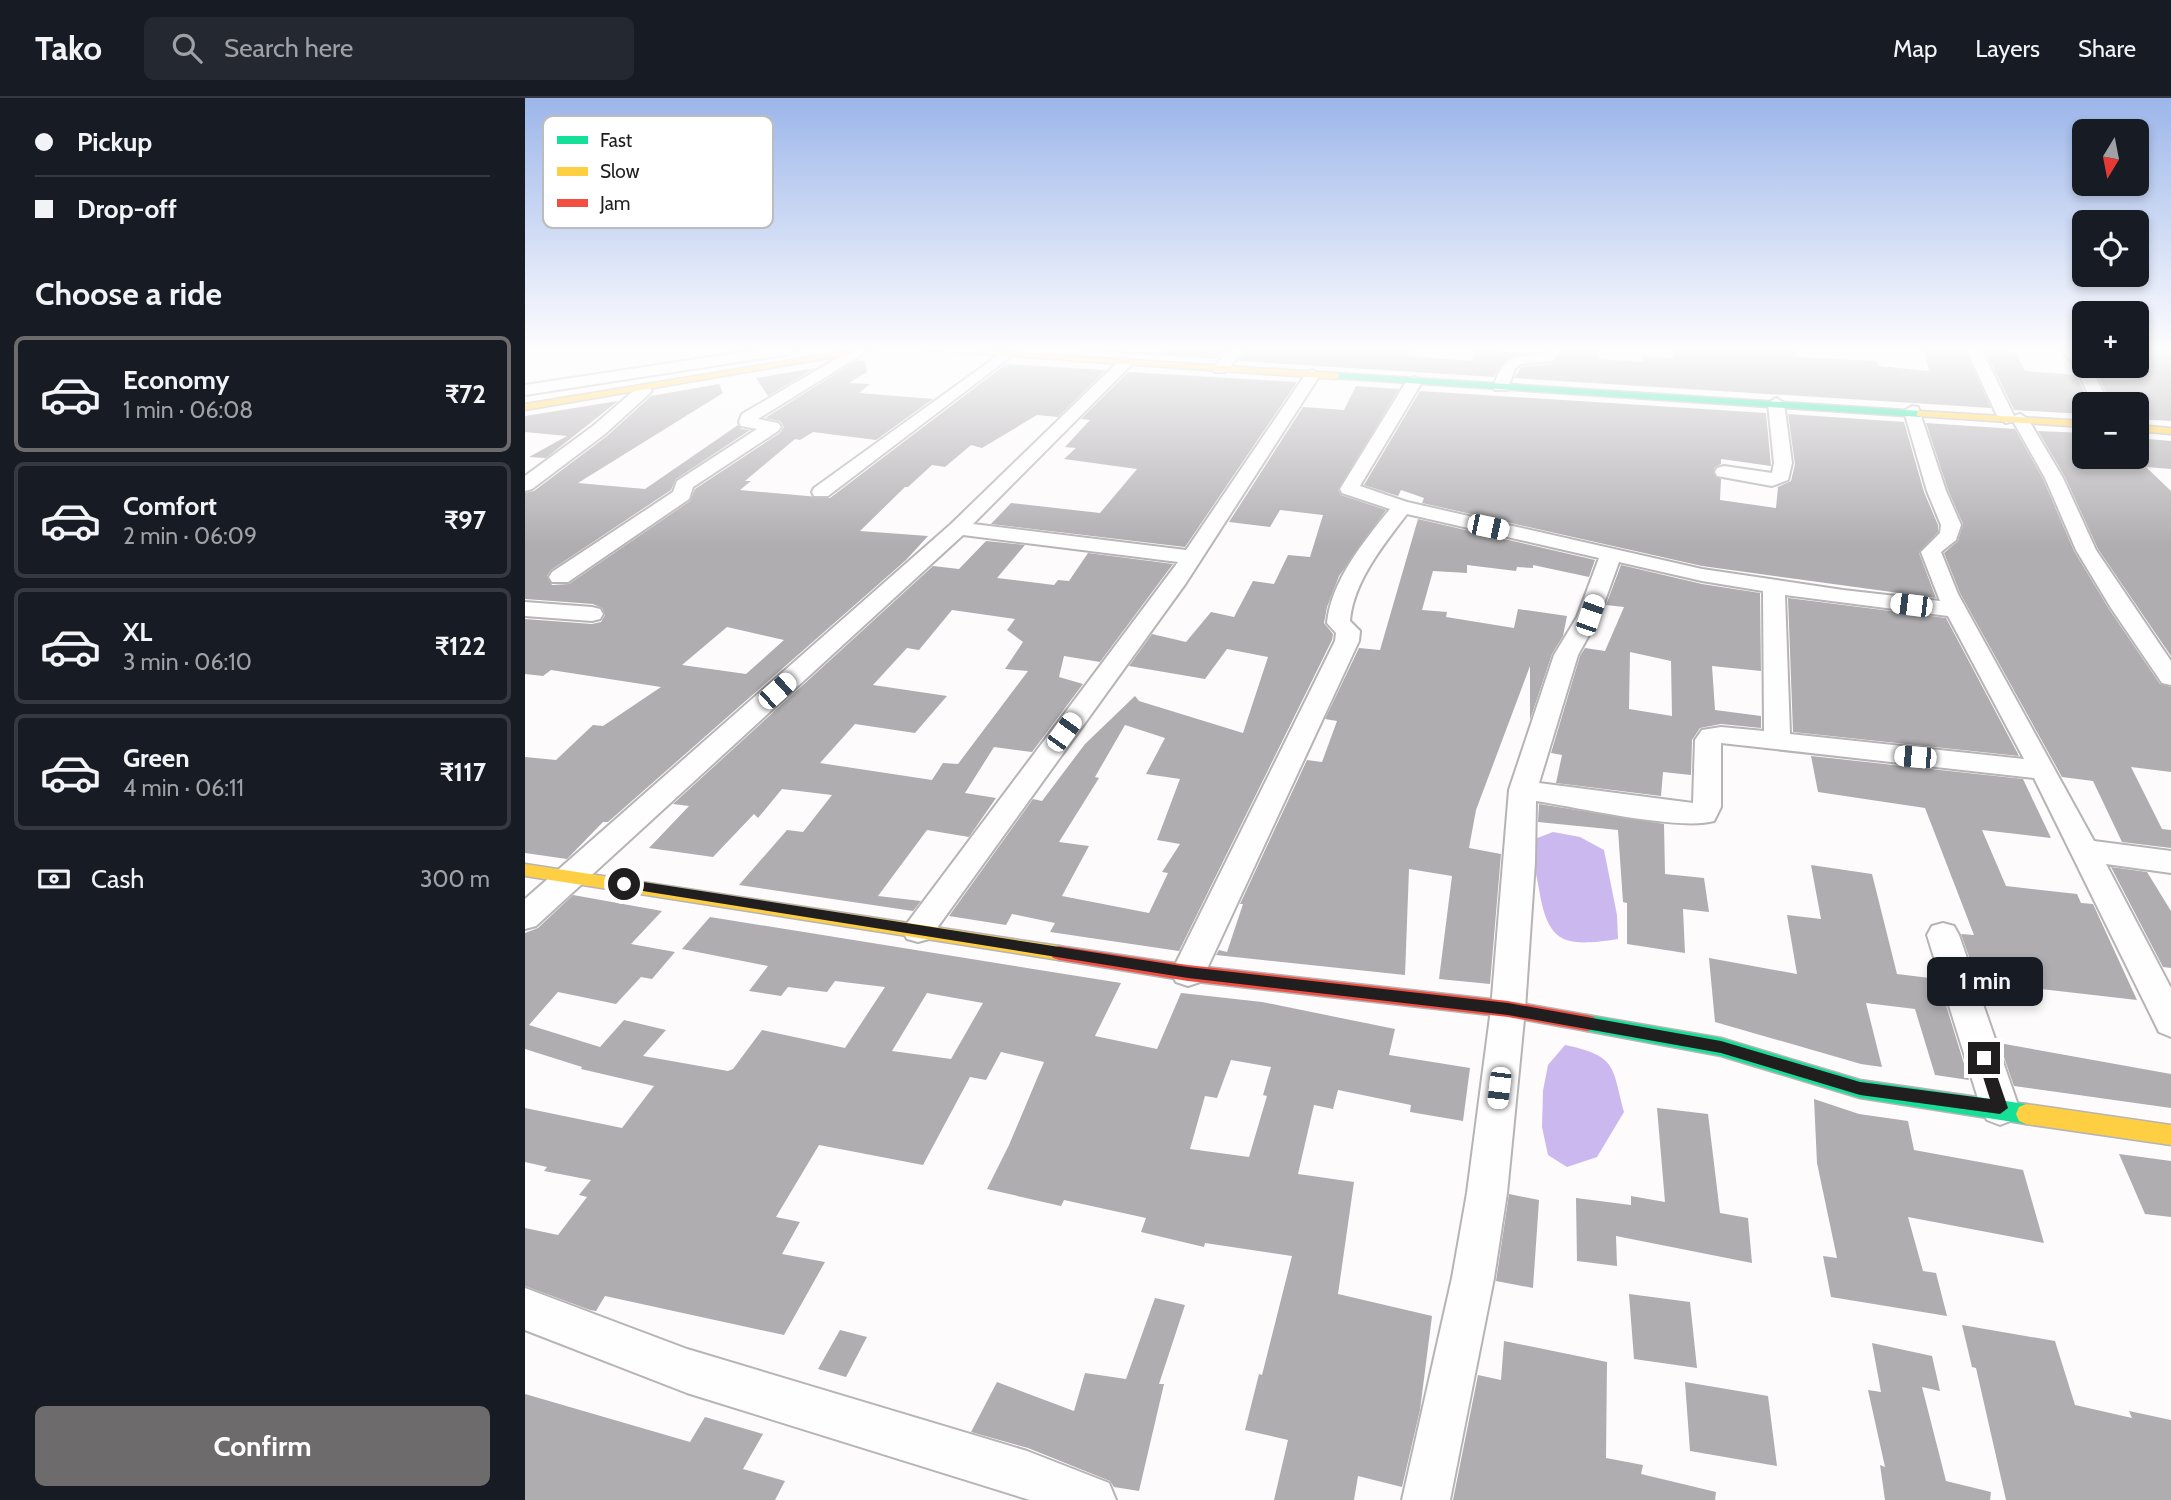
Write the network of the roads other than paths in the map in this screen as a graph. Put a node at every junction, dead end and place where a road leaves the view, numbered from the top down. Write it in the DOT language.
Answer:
graph roads {
  1 [pos="615,415"];
  2 [pos="752,415"];
  3 [pos="924,415"];
  4 [pos="1072,415"];
  5 [pos="1284,415"];
  6 [pos="1394,415"];
  7 [pos="1777,415"];
  8 [pos="1914,415"];
  9 [pos="1976,415"];
  10 [pos="2013,418"];
  11 [pos="2072,423"];
  12 [pos="2149,429"];
  13 [pos="2171,430"];
  14 [pos="525,470"];
  15 [pos="545,470"];
  16 [pos="1724,472"];
  17 [pos="525,485"];
  18 [pos="821,492"];
  19 [pos="1402,508"];
  20 [pos="958,528"];
  21 [pos="1611,555"];
  22 [pos="1190,557"];
  23 [pos="560,577"];
  24 [pos="1774,587"];
  25 [pos="525,609"];
  26 [pos="1956,610"];
  27 [pos="592,614"];
  28 [pos="2171,678"];
  29 [pos="1777,741"];
  30 [pos="2044,770"];
  31 [pos="1523,790"];
  32 [pos="2084,850"];
  33 [pos="2171,862"];
  34 [pos="525,870"];
  35 [pos="571,875"];
  36 [pos="525,917"];
  37 [pos="918,930"];
  38 [pos="1943,935"];
  39 [pos="1188,972"];
  40 [pos="1508,1009"];
  41 [pos="2171,1022"];
  42 [pos="2000,1108"];
  43 [pos="2171,1135"];
  44 [pos="525,1309"];
  45 [pos="1092,1500"];
  46 [pos="1426,1500"];
  1 -- 15 [label="street"];
  2 -- 23 [label="street"];
  3 -- 18 [label="street"];
  4 -- 20 [label="street"];
  5 -- 22 [label="street"];
  6 -- 19 [label="street"];
  7 -- 16 [label="street"];
  8 -- 26 [label="street"];
  9 -- 10 [label="street"];
  10 -- 11 [label="street"];
  10 -- 28 [label="street"];
  12 -- 13 [label="street"];
  14 -- 15 [label="street"];
  15 -- 17 [label="street"];
  19 -- 21 [label="street"];
  19 -- 39 [label="street"];
  20 -- 22 [label="street"];
  20 -- 35 [label="street"];
  21 -- 24 [label="street"];
  21 -- 31 [label="street"];
  22 -- 37 [label="street"];
  24 -- 26 [label="street"];
  24 -- 29 [label="street"];
  25 -- 27 [label="street"];
  26 -- 30 [label="street"];
  29 -- 30 [label="street"];
  29 -- 31 [label="street"];
  30 -- 32 [label="street"];
  31 -- 40 [label="street"];
  32 -- 33 [label="street"];
  32 -- 41 [label="street"];
  34 -- 35 [label="street"];
  35 -- 36 [label="street"];
  35 -- 37 [label="street"];
  37 -- 39 [label="street"];
  38 -- 42 [label="street"];
  39 -- 40 [label="street"];
  40 -- 42 [label="street"];
  40 -- 46 [label="street"];
  42 -- 43 [label="street"];
  44 -- 45 [label="street"];
}
